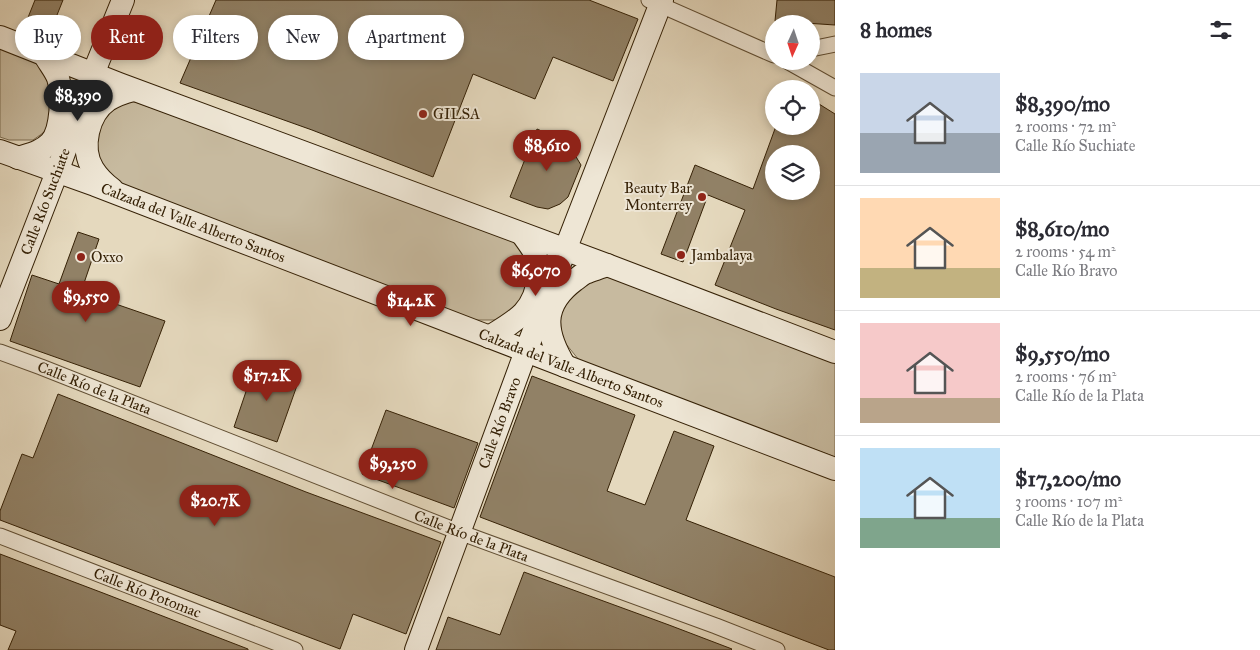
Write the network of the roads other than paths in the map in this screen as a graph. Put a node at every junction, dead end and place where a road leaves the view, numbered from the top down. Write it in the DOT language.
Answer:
graph roads {
  1 [pos="123,0"];
  2 [pos="657,2"];
  3 [pos="0,38"];
  4 [pos="15,43"];
  5 [pos="835,44"];
  6 [pos="820,47"];
  7 [pos="765,51"];
  8 [pos="48,60"];
  9 [pos="58,60"];
  10 [pos="805,70"];
  11 [pos="92,74"];
  12 [pos="835,88"];
  13 [pos="133,90"];
  14 [pos="9,155"];
  15 [pos="57,172"];
  16 [pos="119,195"];
  17 [pos="522,234"];
  18 [pos="566,250"];
  19 [pos="607,266"];
  20 [pos="0,319"];
  21 [pos="489,336"];
  22 [pos="526,351"];
  23 [pos="0,352"];
  24 [pos="835,352"];
  25 [pos="565,366"];
  26 [pos="835,469"];
  27 [pos="459,532"];
  28 [pos="0,536"];
  29 [pos="295,650"];
  30 [pos="416,650"];
  31 [pos="777,650"];
  1 -- 11 [label="main road, Calle Río Suchiate"];
  2 -- 7 [label="street"];
  2 -- 18 [label="main road, Calle Río Bravo"];
  3 -- 4 [label="main road"];
  5 -- 6 [label="street"];
  8 -- 14 [label="main road"];
  9 -- 11 [label="main road"];
  10 -- 12 [label="street"];
  11 -- 13 [label="main road"];
  11 -- 15 [label="main road, Calle Río Suchiate"];
  13 -- 16 [label="main road"];
  13 -- 17 [label="main road"];
  14 -- 15 [label="main road, Calzada del Valle Alberto Santos"];
  15 -- 16 [label="main road, Calzada del Valle Alberto Santos"];
  15 -- 20 [label="main road, Calle Río Suchiate"];
  16 -- 21 [label="main road, Calzada del Valle Alberto Santos"];
  17 -- 18 [label="main road"];
  17 -- 21 [label="main road"];
  18 -- 19 [label="main road"];
  18 -- 22 [label="main road, Calle Río Bravo"];
  19 -- 24 [label="main road"];
  19 -- 25 [label="main road"];
  21 -- 22 [label="main road, Calzada del Valle Alberto Santos"];
  22 -- 25 [label="main road, Calzada del Valle Alberto Santos"];
  22 -- 27 [label="main road, Calle Río Bravo"];
  23 -- 27 [label="street, Calle Río de la Plata"];
  25 -- 26 [label="main road, Calzada del Valle Alberto Santos"];
  27 -- 30 [label="main road, Calle Río Bravo"];
  27 -- 31 [label="street, Calle Río de la Plata"];
  28 -- 29 [label="street, Calle Río Potomac"];
}
